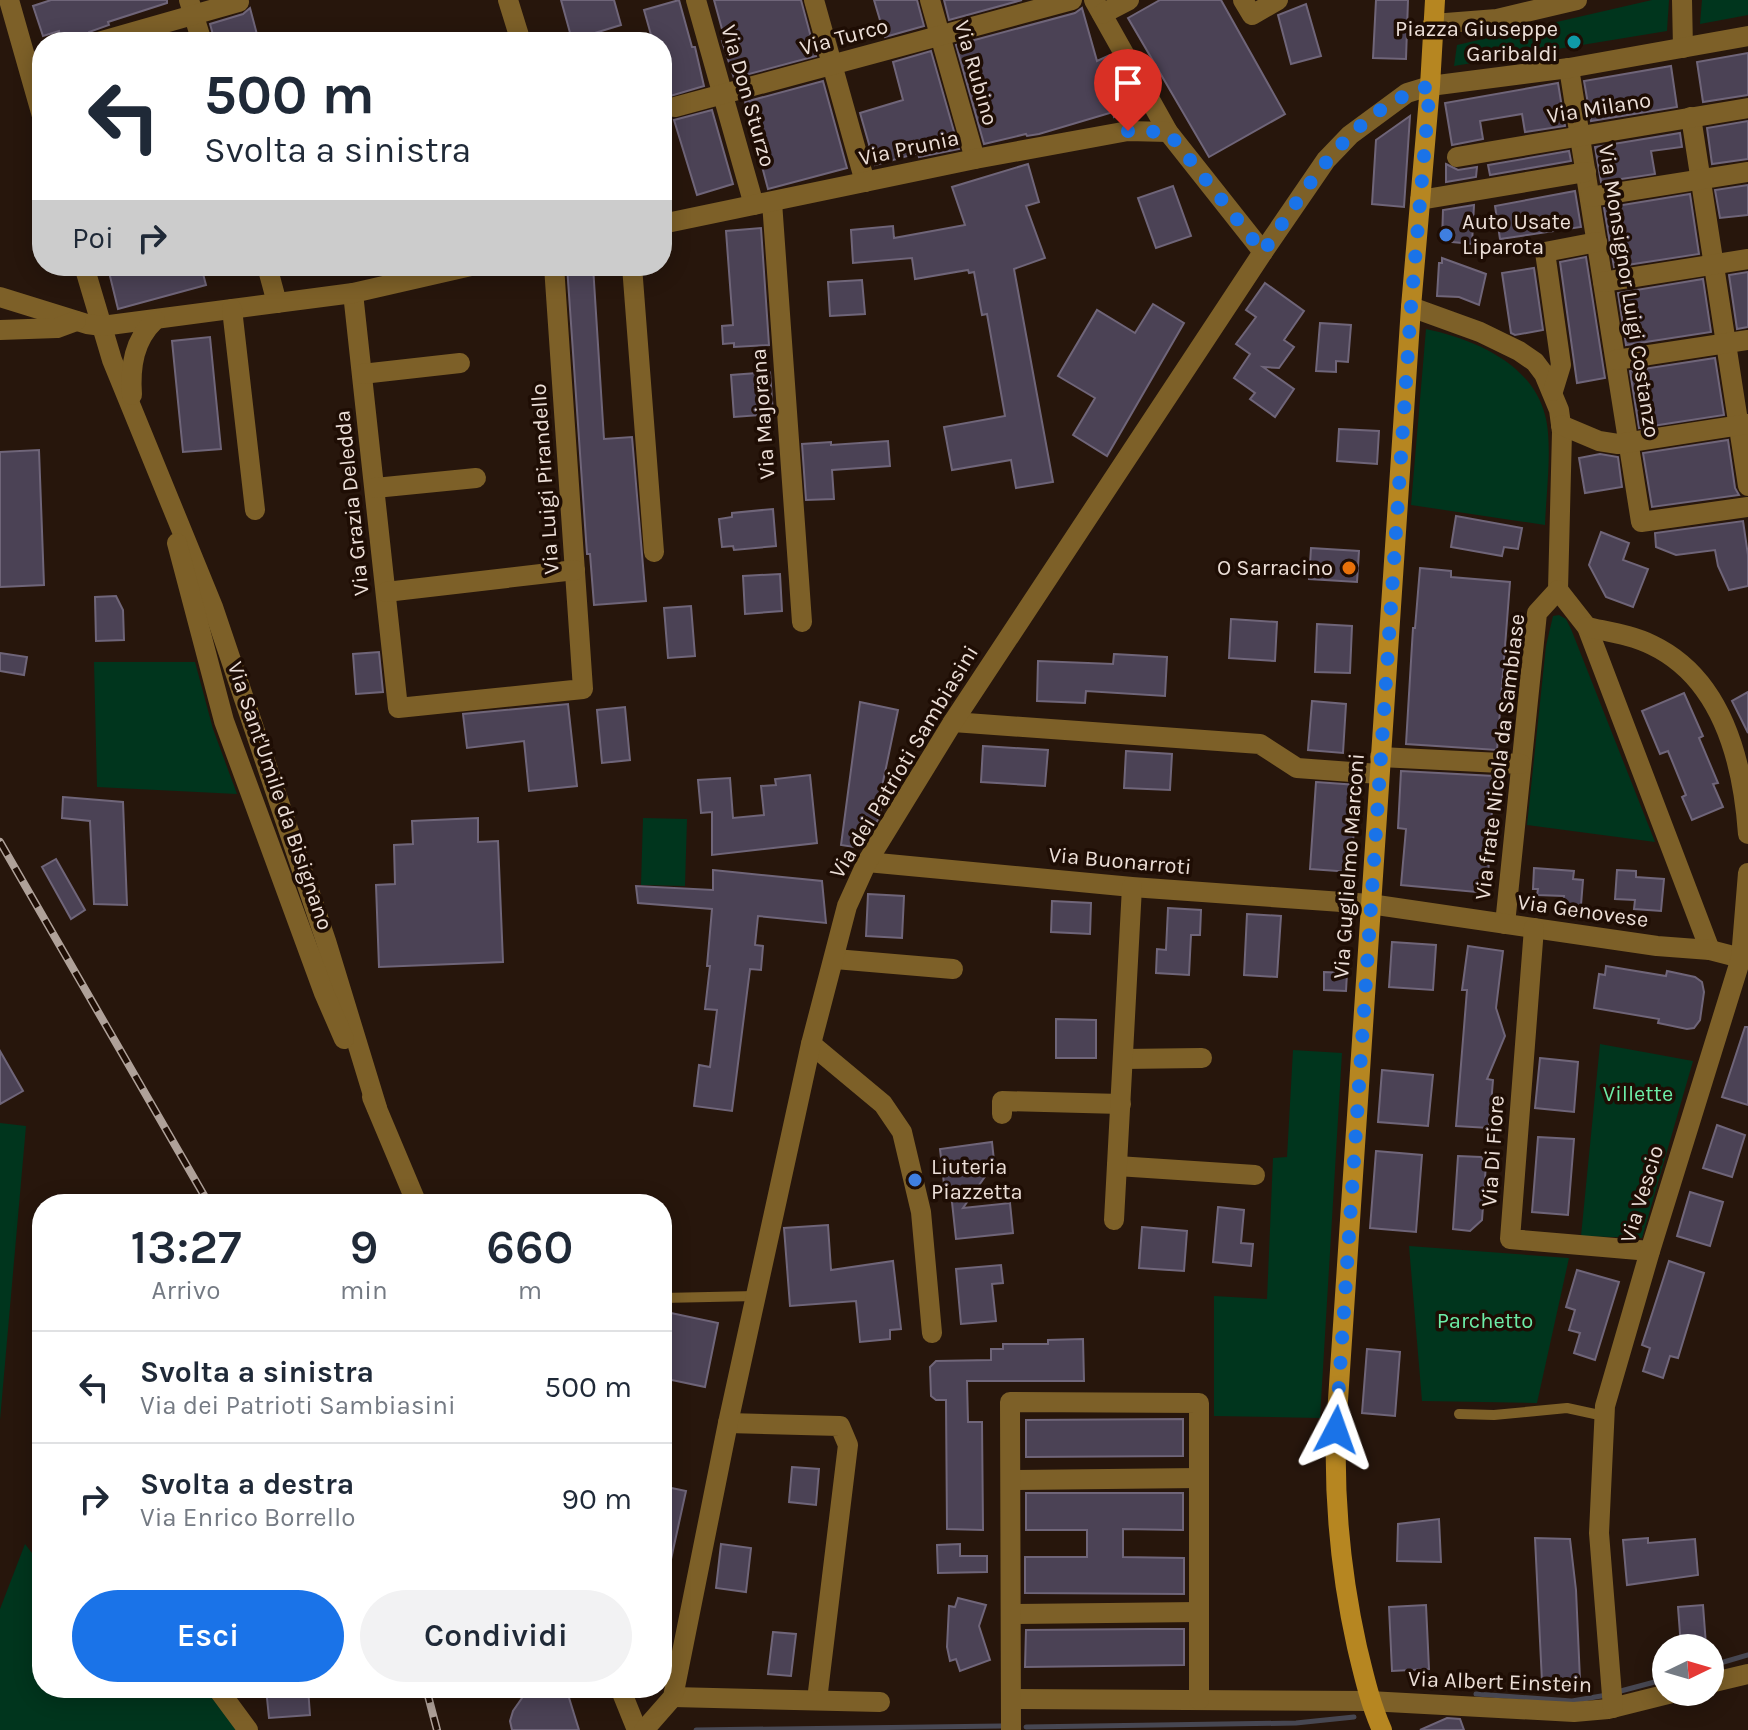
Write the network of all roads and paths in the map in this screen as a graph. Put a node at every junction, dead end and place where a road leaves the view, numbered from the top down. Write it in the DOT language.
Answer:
graph roads {
  1 [pos="9,0"];
  2 [pos="508,0"];
  3 [pos="696,0"];
  4 [pos="814,0"];
  5 [pos="930,0"];
  6 [pos="1072,0"];
  7 [pos="1129,0"];
  8 [pos="1243,0"];
  9 [pos="1278,0"];
  10 [pos="1435,0"];
  11 [pos="1577,0"];
  12 [pos="1682,0"];
  13 [pos="239,2"];
  14 [pos="1098,7"];
  15 [pos="192,8"];
  16 [pos="1498,9"];
  17 [pos="1433,24"];
  18 [pos="126,32"];
  19 [pos="199,32"];
  20 [pos="518,32"];
  21 [pos="940,36"];
  22 [pos="1748,36"];
  23 [pos="1683,48"];
  24 [pos="32,55"];
  25 [pos="832,65"];
  26 [pos="1569,68"];
  27 [pos="1430,86"];
  28 [pos="722,94"];
  29 [pos="675,107"];
  30 [pos="1748,108"];
  31 [pos="1691,117"];
  32 [pos="1168,132"];
  33 [pos="1580,136"];
  34 [pos="1457,157"];
  35 [pos="975,159"];
  36 [pos="1586,172"];
  37 [pos="1748,172"];
  38 [pos="1701,179"];
  39 [pos="865,182"];
  40 [pos="1590,197"];
  41 [pos="1420,200"];
  42 [pos="763,203"];
  43 [pos="672,222"];
  44 [pos="1597,242"];
  45 [pos="1263,252"];
  46 [pos="1748,259"];
  47 [pos="1714,264"];
  48 [pos="85,276"];
  49 [pos="88,276"];
  50 [pos="270,276"];
  51 [pos="427,276"];
  52 [pos="555,276"];
  53 [pos="633,276"];
  54 [pos="1603,282"];
  55 [pos="353,293"];
  56 [pos="0,297"];
  57 [pos="277,303"];
  58 [pos="1411,307"];
  59 [pos="232,309"];
  60 [pos="44,310"];
  61 [pos="155,320"];
  62 [pos="76,321"];
  63 [pos="102,326"];
  64 [pos="0,330"];
  65 [pos="1748,340"];
  66 [pos="1726,343"];
  67 [pos="1616,360"];
  68 [pos="460,363"];
  69 [pos="362,374"];
  70 [pos="1553,391"];
  71 [pos="135,411"];
  72 [pos="1743,424"];
  73 [pos="1561,425"];
  74 [pos="1629,442"];
  75 [pos="476,478"];
  76 [pos="1748,486"];
  77 [pos="375,488"];
  78 [pos="1748,507"];
  79 [pos="255,510"];
  80 [pos="654,552"];
  81 [pos="575,570"];
  82 [pos="1558,590"];
  83 [pos="386,592"];
  84 [pos="802,622"];
  85 [pos="1587,627"];
  86 [pos="398,708"];
  87 [pos="953,722"];
  88 [pos="1521,764"];
  89 [pos="1380,766"];
  90 [pos="1748,834"];
  91 [pos="867,862"];
  92 [pos="1748,873"];
  93 [pos="1132,887"];
  94 [pos="1370,904"];
  95 [pos="1505,924"];
  96 [pos="1534,928"];
  97 [pos="1744,948"];
  98 [pos="1710,950"];
  99 [pos="835,959"];
  100 [pos="953,969"];
  101 [pos="811,1044"];
  102 [pos="1202,1058"];
  103 [pos="1123,1059"];
  104 [pos="1121,1104"];
  105 [pos="1002,1114"];
  106 [pos="1117,1166"];
  107 [pos="1255,1175"];
  108 [pos="413,1194"];
  109 [pos="1114,1220"];
  110 [pos="1650,1251"];
  111 [pos="756,1296"];
  112 [pos="672,1298"];
  113 [pos="932,1333"];
  114 [pos="1459,1414"];
  115 [pos="1604,1416"];
  116 [pos="728,1423"];
  117 [pos="1199,1478"];
  118 [pos="1011,1480"];
  119 [pos="1599,1533"];
  120 [pos="1199,1612"];
  121 [pos="1011,1614"];
  122 [pos="1748,1674"];
  123 [pos="1724,1680"];
  124 [pos="673,1697"];
  125 [pos="224,1698"];
  126 [pos="624,1698"];
  127 [pos="1652,1698"];
  128 [pos="1011,1699"];
  129 [pos="817,1700"];
  130 [pos="1199,1700"];
  131 [pos="1369,1701"];
  132 [pos="880,1702"];
  133 [pos="1613,1708"];
  134 [pos="248,1730"];
  135 [pos="637,1730"];
  136 [pos="644,1730"];
  137 [pos="1011,1730"];
  138 [pos="1382,1730"];
  1 -- 24 [label="street"];
  2 -- 20 [label="street"];
  3 -- 28 [label="street, Via Don Sturzo"];
  4 -- 25 [label="street"];
  5 -- 21 [label="street, Via Rubino"];
  6 -- 21 [label="street, Via Turco"];
  7 -- 14 [label="street"];
  8 -- 9 [label="street"];
  10 -- 17 [label="main road, Via Guglielmo Marconi"];
  11 -- 16 [label="street"];
  12 -- 23 [label="street"];
  13 -- 15 [label="street"];
  14 -- 32 [label="street"];
  15 -- 18 [label="street"];
  15 -- 19 [label="street"];
  16 -- 17 [label="street"];
  17 -- 27 [label="main road, Via Guglielmo Marconi"];
  21 -- 25 [label="street, Via Turco"];
  21 -- 35 [label="street, Via Rubino"];
  22 -- 23 [label="street, Via dei Patrioti Sambiasini"];
  23 -- 26 [label="street, Via dei Patrioti Sambiasini"];
  25 -- 28 [label="street, Via Turco"];
  25 -- 39 [label="street"];
  26 -- 27 [label="street, Via dei Patrioti Sambiasini"];
  26 -- 33 [label="street, Via Monsignor Luigi Costanzo"];
  27 -- 41 [label="main road, Via Guglielmo Marconi"];
  27 -- 45 [label="street, Via dei Patrioti Sambiasini"];
  28 -- 29 [label="street, Via Turco"];
  28 -- 42 [label="street, Via Don Sturzo"];
  30 -- 31 [label="street, Via Milano"];
  31 -- 33 [label="street, Via Milano"];
  31 -- 38 [label="street"];
  32 -- 35 [label="street, Via Prunia"];
  32 -- 45 [label="street"];
  33 -- 34 [label="street, Via Milano"];
  33 -- 36 [label="street, Via Monsignor Luigi Costanzo"];
  35 -- 39 [label="street, Via Prunia"];
  36 -- 40 [label="street, Via Monsignor Luigi Costanzo"];
  36 -- 41 [label="street"];
  37 -- 38 [label="street"];
  38 -- 40 [label="street"];
  38 -- 47 [label="street"];
  39 -- 42 [label="street, Via Prunia"];
  40 -- 44 [label="street, Via Monsignor Luigi Costanzo"];
  41 -- 58 [label="main road, Via Guglielmo Marconi"];
  42 -- 43 [label="street, Via Prunia"];
  42 -- 84 [label="street, Via Majorana"];
  44 -- 54 [label="street, Via Monsignor Luigi Costanzo"];
  44 -- 70 [label="street"];
  45 -- 87 [label="street, Via dei Patrioti Sambiasini"];
  46 -- 47 [label="street"];
  47 -- 54 [label="street"];
  47 -- 66 [label="street"];
  48 -- 60 [label="street"];
  49 -- 63 [label="street"];
  50 -- 57 [label="street"];
  51 -- 55 [label="street"];
  52 -- 81 [label="street, Via Luigi Pirandello"];
  53 -- 80 [label="street"];
  54 -- 67 [label="street, Via Monsignor Luigi Costanzo"];
  55 -- 57 [label="street"];
  55 -- 69 [label="street, Via Grazia Deledda"];
  56 -- 60 [label="street"];
  57 -- 59 [label="street"];
  58 -- 70 [label="street"];
  58 -- 89 [label="main road, Via Guglielmo Marconi"];
  59 -- 61 [label="street"];
  59 -- 79 [label="street"];
  60 -- 62 [label="street"];
  61 -- 63 [label="street"];
  61 -- 71 [label="street"];
  62 -- 63 [label="street"];
  62 -- 64 [label="street"];
  63 -- 71 [label="street"];
  65 -- 66 [label="street"];
  66 -- 67 [label="street"];
  66 -- 72 [label="street"];
  67 -- 74 [label="street, Via Monsignor Luigi Costanzo"];
  68 -- 69 [label="street"];
  69 -- 77 [label="street, Via Grazia Deledda"];
  70 -- 73 [label="street"];
  71 -- 108 [label="street, Via Sant'Umile da Bisignano"];
  72 -- 74 [label="street"];
  72 -- 76 [label="street"];
  73 -- 74 [label="street"];
  73 -- 82 [label="street"];
  74 -- 78 [label="street, Via Monsignor Luigi Costanzo"];
  75 -- 77 [label="street"];
  77 -- 83 [label="street, Via Grazia Deledda"];
  81 -- 83 [label="street"];
  81 -- 86 [label="street, Via Luigi Pirandello"];
  82 -- 85 [label="street"];
  82 -- 88 [label="street, Via frate Nicola da Sambiase"];
  83 -- 86 [label="street, Via Grazia Deledda"];
  85 -- 90 [label="street"];
  85 -- 98 [label="street"];
  87 -- 89 [label="street"];
  87 -- 91 [label="street, Via dei Patrioti Sambiasini"];
  88 -- 89 [label="street"];
  88 -- 95 [label="street, Via frate Nicola da Sambiase"];
  89 -- 94 [label="main road, Via Guglielmo Marconi"];
  91 -- 93 [label="street, Via Buonarroti"];
  91 -- 99 [label="street, Via dei Patrioti Sambiasini"];
  92 -- 97 [label="street, Via Vescio"];
  93 -- 94 [label="street, Via Buonarroti"];
  93 -- 103 [label="street"];
  94 -- 95 [label="street, Via Genovese"];
  94 -- 131 [label="main road, Via Guglielmo Marconi"];
  95 -- 96 [label="street, Via Genovese"];
  96 -- 98 [label="street, Via Genovese"];
  96 -- 110 [label="street, Via Di Fiore"];
  97 -- 98 [label="street, Via Genovese"];
  97 -- 110 [label="street, Via Vescio"];
  99 -- 100 [label="street"];
  99 -- 101 [label="street, Via dei Patrioti Sambiasini"];
  101 -- 111 [label="street, Via dei Patrioti Sambiasini"];
  101 -- 113 [label="street"];
  102 -- 103 [label="street"];
  103 -- 104 [label="street"];
  104 -- 105 [label="street"];
  104 -- 106 [label="street"];
  106 -- 107 [label="street"];
  106 -- 109 [label="street"];
  110 -- 115 [label="street, Via Vescio"];
  111 -- 112 [label="lane"];
  111 -- 116 [label="street, Via dei Patrioti Sambiasini"];
  114 -- 115 [label="lane"];
  115 -- 119 [label="street, Via Vescio"];
  116 -- 124 [label="street, Via dei Patrioti Sambiasini"];
  116 -- 129 [label="street"];
  117 -- 118 [label="street"];
  117 -- 118 [label="street"];
  117 -- 120 [label="street"];
  118 -- 121 [label="street"];
  119 -- 133 [label="street, Via Albert Einstein"];
  120 -- 121 [label="street"];
  120 -- 130 [label="street"];
  121 -- 128 [label="street"];
  122 -- 123 [label="street"];
  124 -- 129 [label="street"];
  124 -- 136 [label="street, Via dei Patrioti Sambiasini"];
  125 -- 134 [label="street"];
  126 -- 135 [label="street"];
  127 -- 133 [label="street, Via Albert Einstein"];
  128 -- 130 [label="street, Via Albert Einstein"];
  128 -- 137 [label="street"];
  129 -- 132 [label="street"];
  130 -- 131 [label="street, Via Albert Einstein"];
  131 -- 133 [label="street, Via Albert Einstein"];
  131 -- 138 [label="main road, Via Guglielmo Marconi"];
}
